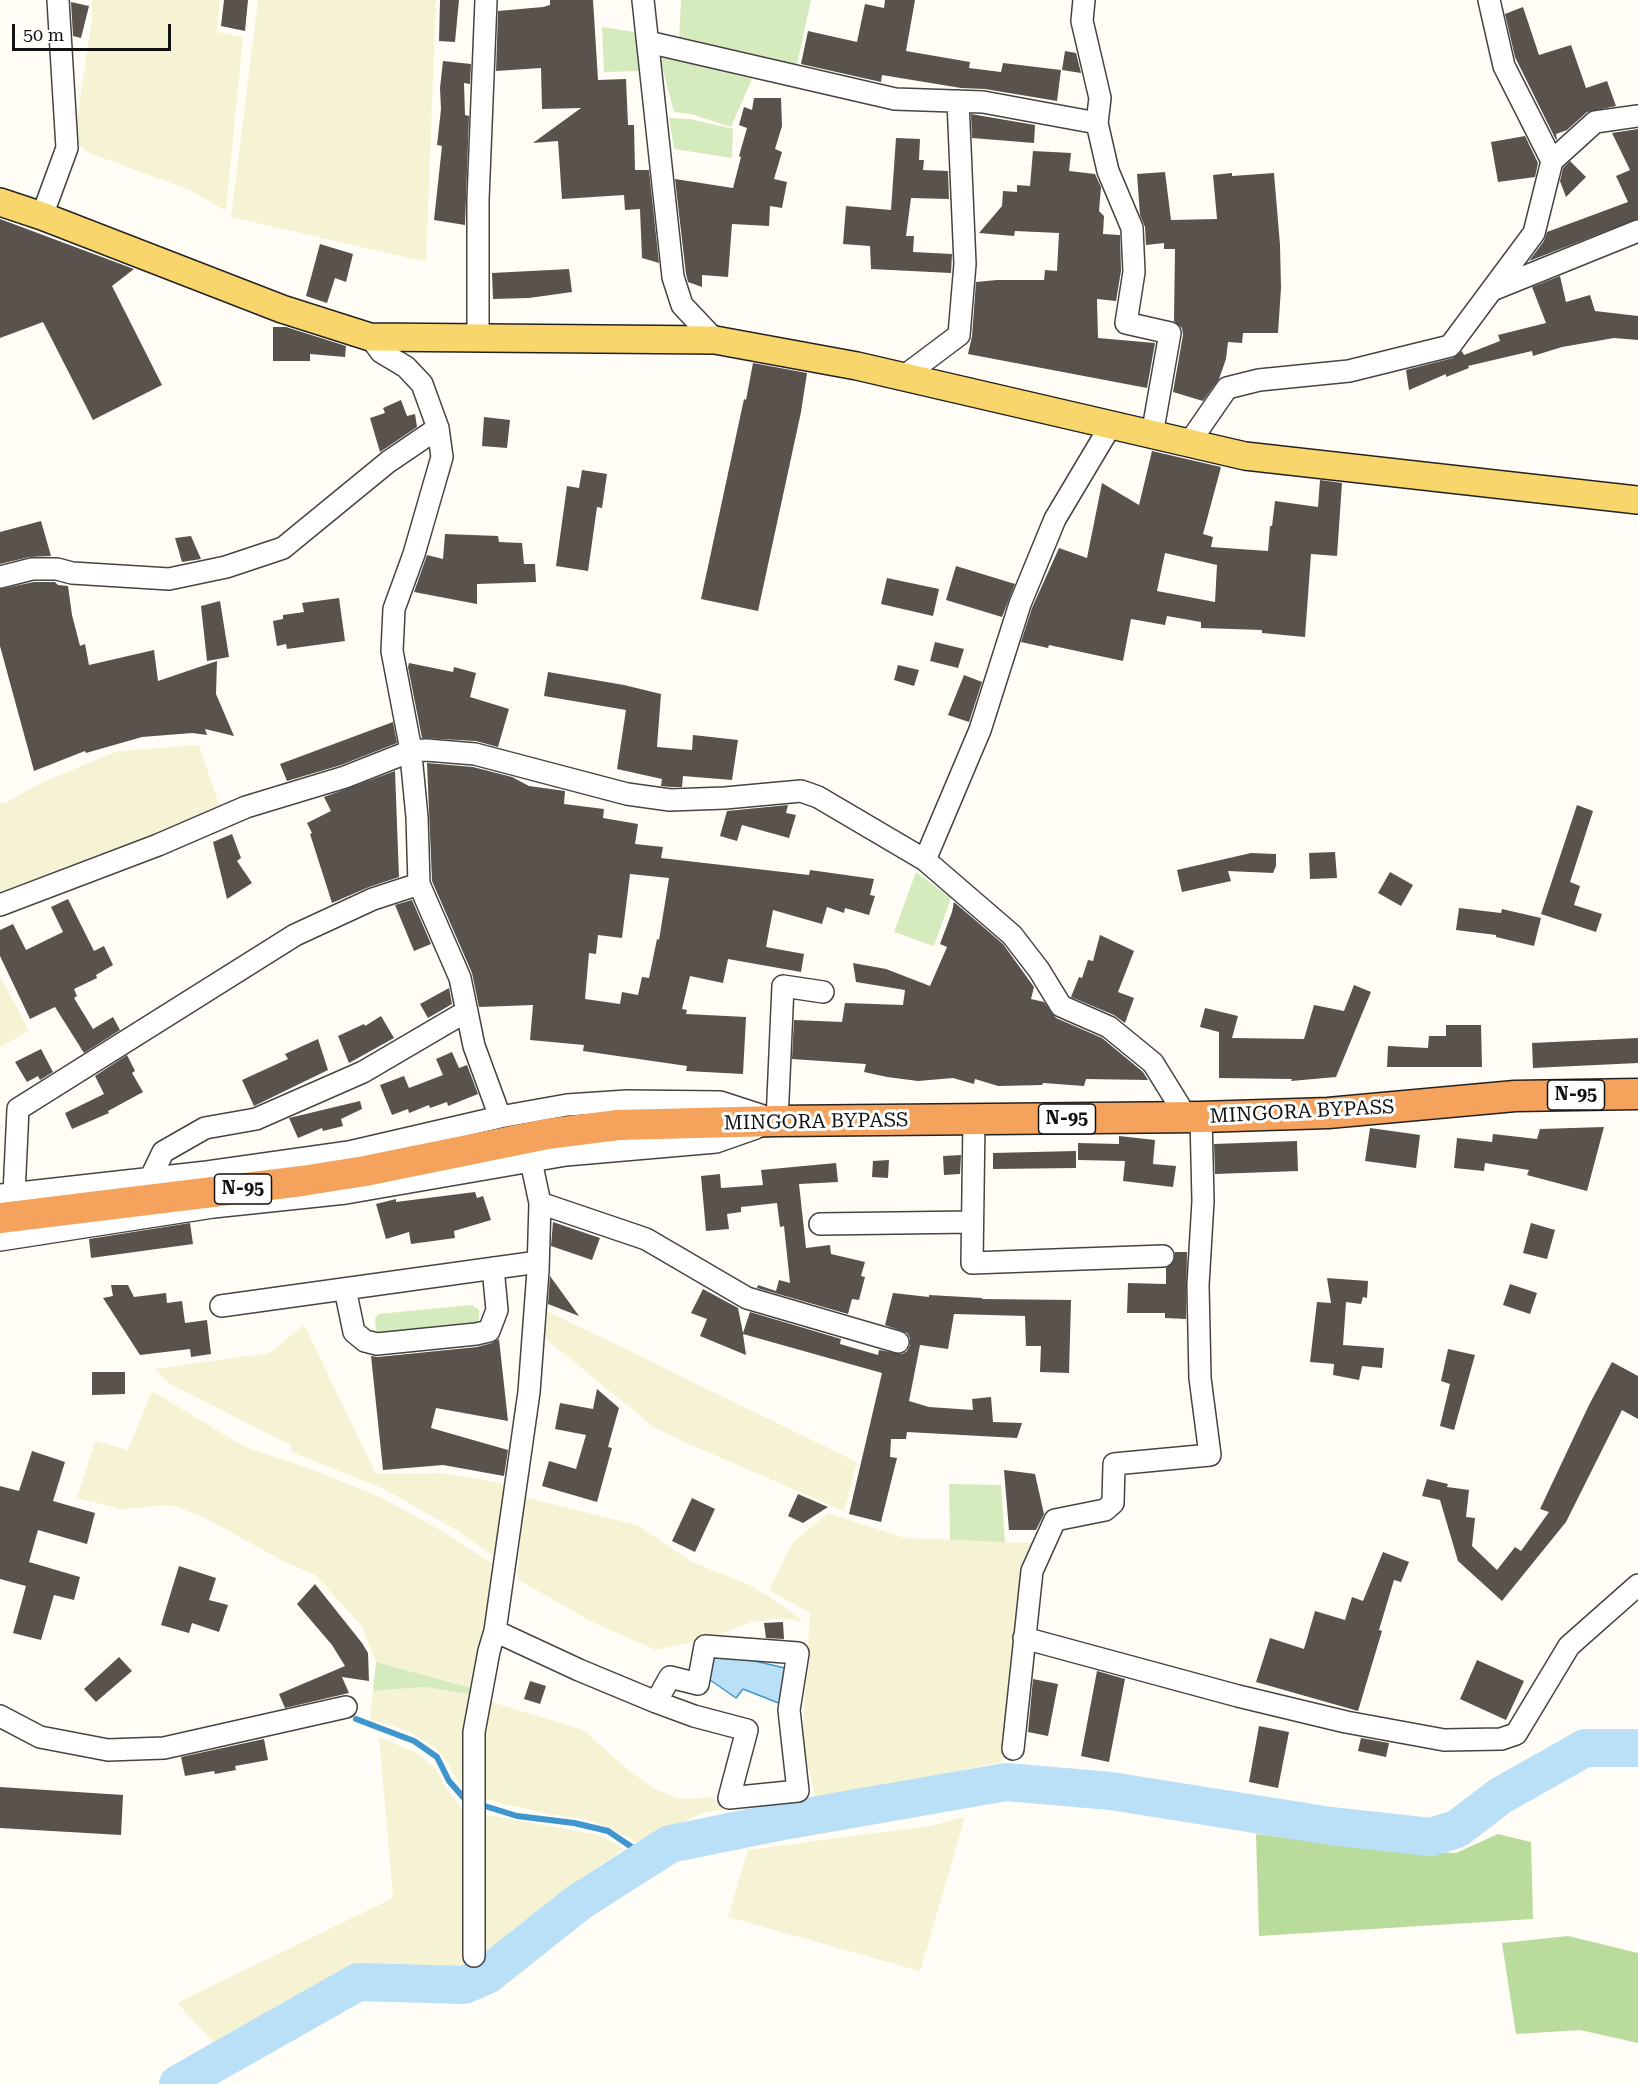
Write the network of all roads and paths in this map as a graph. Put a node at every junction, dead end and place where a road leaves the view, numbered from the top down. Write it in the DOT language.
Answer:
graph roads {
  1 [pos="58,0"];
  2 [pos="486,0"];
  3 [pos="643,0"];
  4 [pos="1084,0"];
  5 [pos="1489,0"];
  6 [pos="648,42"];
  7 [pos="958,101"];
  8 [pos="1638,116"];
  9 [pos="1097,123"];
  10 [pos="1552,161"];
  11 [pos="0,202"];
  12 [pos="42,216"];
  13 [pos="1638,231"];
  14 [pos="1491,290"];
  15 [pos="370,336"];
  16 [pos="478,338"];
  17 [pos="715,340"];
  18 [pos="903,376"];
  19 [pos="1111,425"];
  20 [pos="438,428"];
  21 [pos="1152,435"];
  22 [pos="1189,443"];
  23 [pos="1638,500"];
  24 [pos="0,577"];
  25 [pos="411,751"];
  26 [pos="925,860"];
  27 [pos="418,884"];
  28 [pos="0,905"];
  29 [pos="823,992"];
  30 [pos="467,1011"];
  31 [pos="1638,1094"];
  32 [pos="500,1117"];
  33 [pos="1194,1118"];
  34 [pos="974,1120"];
  35 [pos="777,1121"];
  36 [pos="531,1161"];
  37 [pos="150,1179"];
  38 [pos="5,1202"];
  39 [pos="540,1203"];
  40 [pos="972,1222"];
  41 [pos="820,1224"];
  42 [pos="0,1240"];
  43 [pos="1163,1257"];
  44 [pos="538,1262"];
  45 [pos="494,1268"];
  46 [pos="345,1289"];
  47 [pos="221,1306"];
  48 [pos="898,1342"];
  49 [pos="1638,1585"];
  50 [pos="495,1631"];
  51 [pos="1024,1638"];
  52 [pos="656,1702"];
  53 [pos="346,1707"];
  54 [pos="0,1716"];
  55 [pos="1012,1749"];
  56 [pos="474,1956"];
  1 -- 12 [label="street"];
  2 -- 16 [label="street"];
  3 -- 6 [label="street"];
  4 -- 9 [label="street"];
  5 -- 10 [label="street"];
  6 -- 7 [label="street"];
  6 -- 17 [label="street"];
  7 -- 9 [label="street"];
  7 -- 18 [label="street"];
  8 -- 10 [label="street"];
  9 -- 21 [label="street"];
  10 -- 14 [label="street"];
  11 -- 12 [label="main road"];
  12 -- 15 [label="main road"];
  13 -- 14 [label="street"];
  14 -- 22 [label="street"];
  15 -- 16 [label="main road"];
  15 -- 20 [label="street"];
  16 -- 17 [label="main road"];
  17 -- 18 [label="main road"];
  18 -- 19 [label="main road"];
  19 -- 21 [label="main road"];
  19 -- 26 [label="street"];
  20 -- 24 [label="street"];
  20 -- 25 [label="street"];
  21 -- 22 [label="main road"];
  22 -- 23 [label="main road"];
  25 -- 26 [label="street"];
  25 -- 27 [label="street"];
  25 -- 28 [label="street"];
  26 -- 33 [label="street"];
  27 -- 30 [label="street"];
  27 -- 38 [label="street"];
  29 -- 35 [label="street"];
  30 -- 32 [label="street"];
  30 -- 37 [label="street"];
  31 -- 33 [label="highway, MINGORA BYPASS / N-95"];
  32 -- 35 [label="street"];
  32 -- 37 [label="street"];
  33 -- 34 [label="highway, MINGORA BYPASS / N-95"];
  33 -- 51 [label="street"];
  34 -- 35 [label="highway, MINGORA BYPASS / N-95"];
  34 -- 40 [label="street"];
  35 -- 36 [label="street"];
  35 -- 38 [label="highway, MINGORA BYPASS / N-95"];
  36 -- 39 [label="street"];
  36 -- 42 [label="street"];
  37 -- 38 [label="street"];
  39 -- 44 [label="street"];
  39 -- 48 [label="street"];
  40 -- 41 [label="street"];
  40 -- 43 [label="street"];
  44 -- 45 [label="street"];
  44 -- 50 [label="street"];
  45 -- 46 [label="street"];
  45 -- 46 [label="street"];
  46 -- 47 [label="street"];
  49 -- 51 [label="street"];
  50 -- 52 [label="street"];
  50 -- 56 [label="street"];
  51 -- 55 [label="street"];
  52 -- 52 [label="street"];
  53 -- 54 [label="street"];
}
